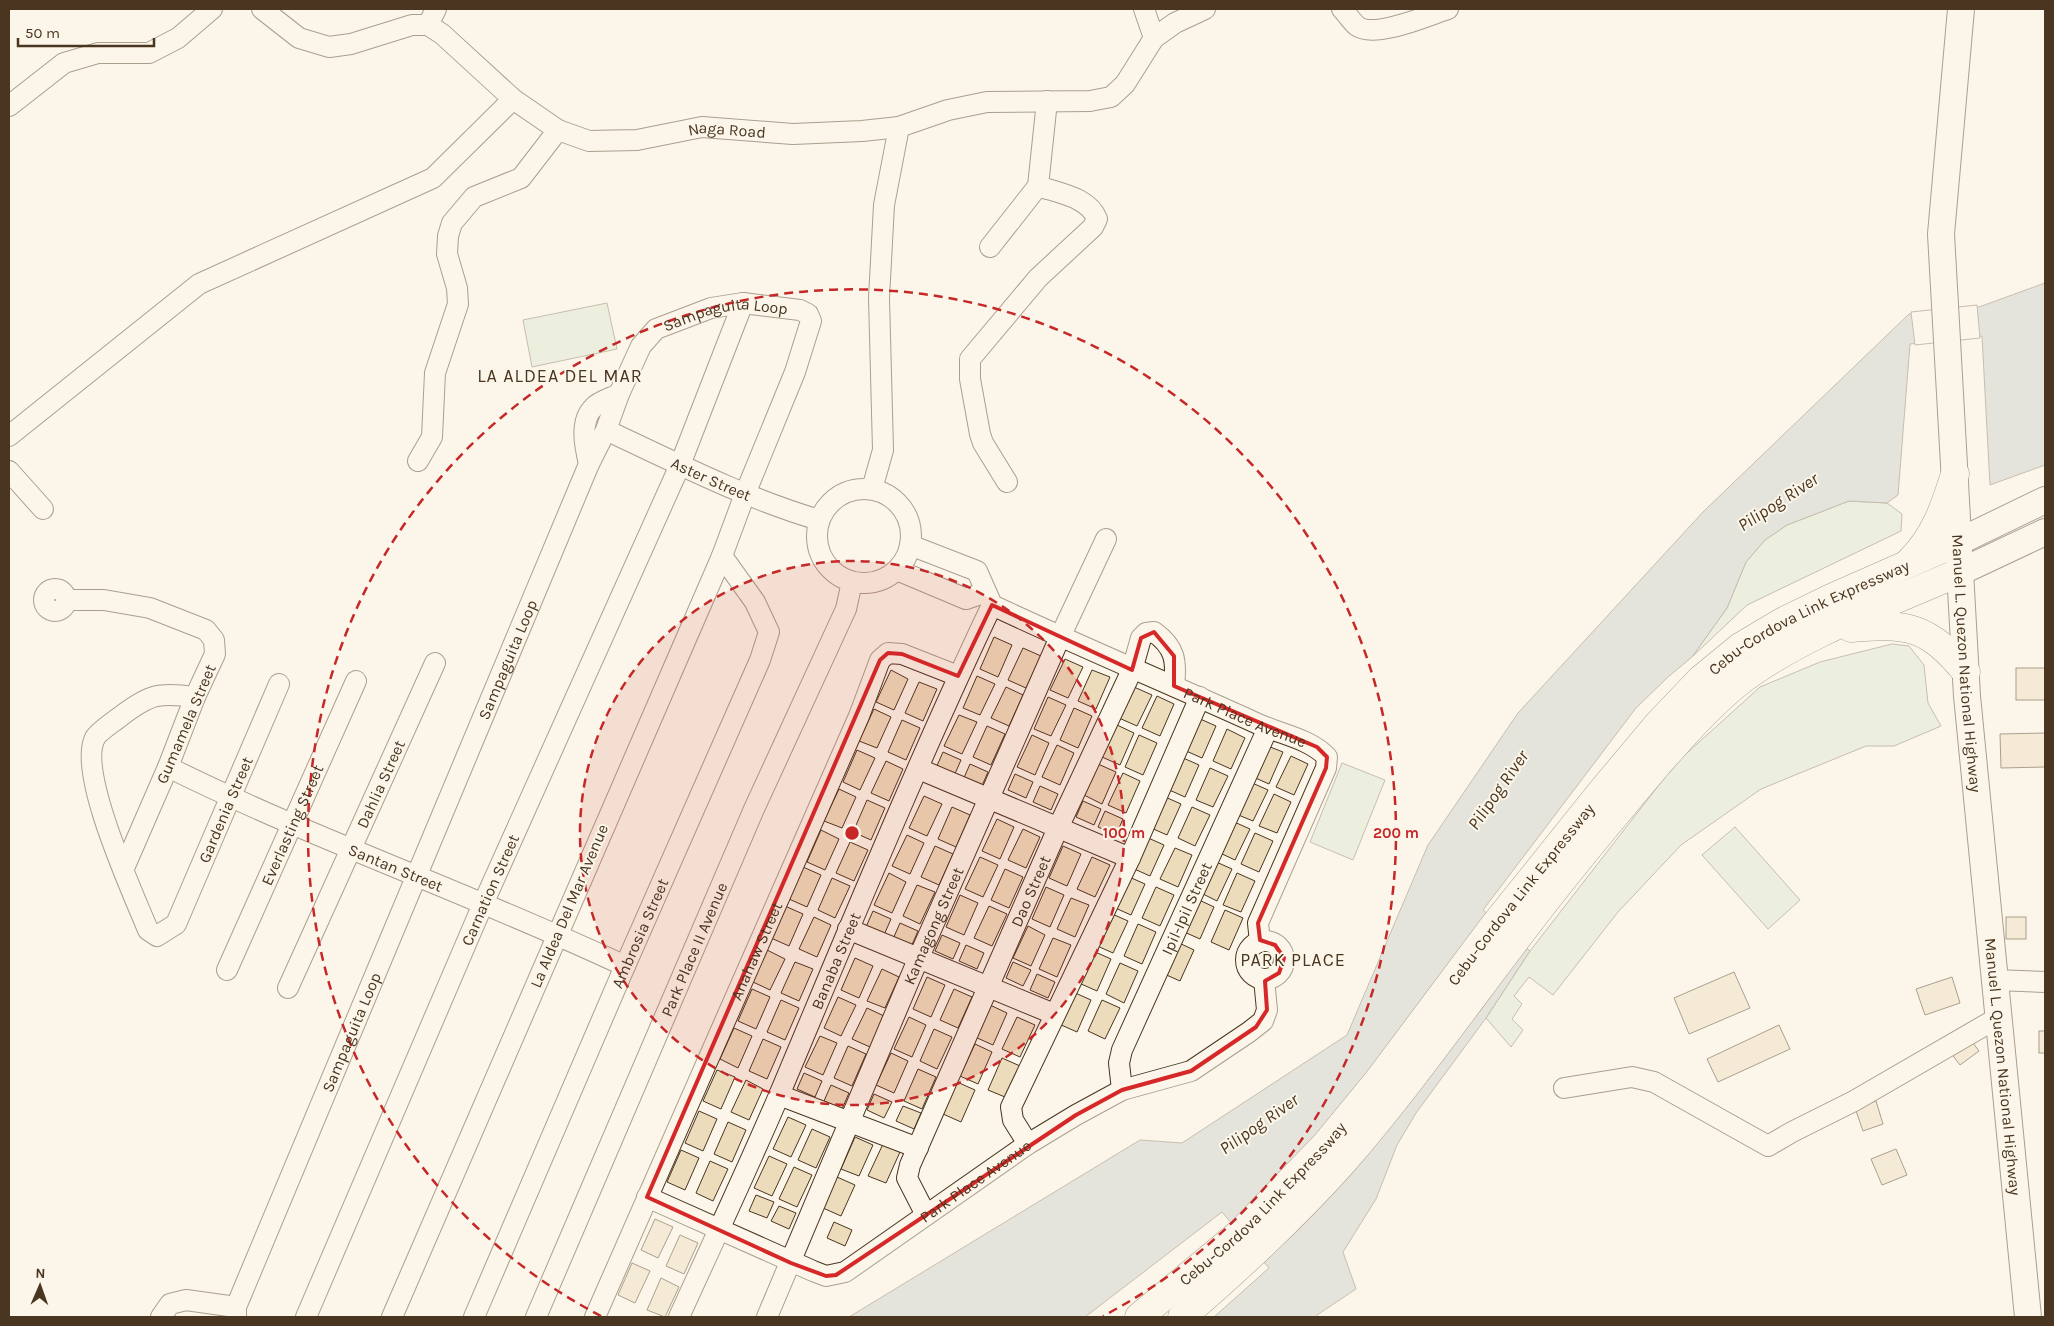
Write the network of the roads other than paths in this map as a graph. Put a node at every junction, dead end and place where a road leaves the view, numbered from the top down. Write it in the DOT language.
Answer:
graph roads {
  1 [pos="212,9"];
  2 [pos="262,9"];
  3 [pos="1144,9"];
  4 [pos="1204,9"];
  5 [pos="1342,9"];
  6 [pos="1448,9"];
  7 [pos="1961,9"];
  8 [pos="432,17"];
  9 [pos="1154,38"];
  10 [pos="513,99"];
  11 [pos="1047,101"];
  12 [pos="9,106"];
  13 [pos="898,126"];
  14 [pos="558,130"];
  15 [pos="1038,186"];
  16 [pos="990,247"];
  17 [pos="743,303"];
  18 [pos="619,394"];
  19 [pos="606,430"];
  20 [pos="9,436"];
  21 [pos="418,461"];
  22 [pos="589,464"];
  23 [pos="680,465"];
  24 [pos="9,471"];
  25 [pos="1955,474"];
  26 [pos="1007,482"];
  27 [pos="872,489"];
  28 [pos="745,494"];
  29 [pos="2045,500"];
  30 [pos="43,509"];
  31 [pos="819,520"];
  32 [pos="2045,532"];
  33 [pos="1106,539"];
  34 [pos="1958,542"];
  35 [pos="910,545"];
  36 [pos="722,556"];
  37 [pos="1906,565"];
  38 [pos="897,570"];
  39 [pos="1960,572"];
  40 [pos="852,582"];
  41 [pos="989,598"];
  42 [pos="66,600"];
  43 [pos="1832,629"];
  44 [pos="1060,637"];
  45 [pos="435,663"];
  46 [pos="1132,670"];
  47 [pos="958,676"];
  48 [pos="356,681"];
  49 [pos="1967,681"];
  50 [pos="279,684"];
  51 [pos="1174,686"];
  52 [pos="195,697"];
  53 [pos="1200,698"];
  54 [pos="1268,728"];
  55 [pos="168,767"];
  56 [pos="919,769"];
  57 [pos="229,797"];
  58 [pos="989,799"];
  59 [pos="292,824"];
  60 [pos="1058,828"];
  61 [pos="351,849"];
  62 [pos="1130,858"];
  63 [pos="124,868"];
  64 [pos="417,877"];
  65 [pos="482,904"];
  66 [pos="848,928"];
  67 [pos="1506,931"];
  68 [pos="557,934"];
  69 [pos="1260,942"];
  70 [pos="919,958"];
  71 [pos="625,966"];
  72 [pos="227,970"];
  73 [pos="1264,979"];
  74 [pos="1995,980"];
  75 [pos="2045,982"];
  76 [pos="988,987"];
  77 [pos="288,988"];
  78 [pos="1054,1014"];
  79 [pos="1999,1017"];
  80 [pos="1564,1088"];
  81 [pos="1122,1090"];
  82 [pos="779,1095"];
  83 [pos="850,1122"];
  84 [pos="1028,1144"];
  85 [pos="918,1148"];
  86 [pos="647,1197"];
  87 [pos="926,1215"];
  88 [pos="718,1229"];
  89 [pos="1248,1243"];
  90 [pos="791,1263"];
  91 [pos="236,1312"];
  92 [pos="161,1317"];
  93 [pos="306,1317"];
  94 [pos="392,1317"];
  95 [pos="474,1317"];
  96 [pos="536,1317"];
  97 [pos="595,1317"];
  98 [pos="679,1317"];
  99 [pos="767,1317"];
  100 [pos="1139,1317"];
  101 [pos="1182,1317"];
  102 [pos="2028,1317"];
  1 -- 12 [label="street"];
  2 -- 8 [label="street, Naga Road"];
  3 -- 9 [label="street"];
  4 -- 9 [label="street, Naga Road"];
  5 -- 6 [label="street"];
  7 -- 25 [label="main road, Manuel L. Quezon National Highway"];
  8 -- 10 [label="street, Naga Road"];
  9 -- 11 [label="street, Naga Road"];
  10 -- 14 [label="street, Naga Road"];
  10 -- 20 [label="street"];
  11 -- 13 [label="street, Naga Road"];
  11 -- 15 [label="street"];
  13 -- 14 [label="street, Naga Road"];
  13 -- 27 [label="street"];
  14 -- 21 [label="street"];
  15 -- 16 [label="street"];
  15 -- 26 [label="street"];
  17 -- 18 [label="street, Sampaguita Loop"];
  17 -- 23 [label="street, Carnation Street"];
  17 -- 28 [label="street, Sampaguita Loop"];
  18 -- 19 [label="street, Sampaguita Loop"];
  18 -- 22 [label="street"];
  19 -- 22 [label="street, Sampaguita Loop"];
  19 -- 23 [label="street, Aster Street"];
  22 -- 64 [label="street, Sampaguita Loop"];
  23 -- 28 [label="street, Aster Street"];
  23 -- 65 [label="street, Carnation Street"];
  24 -- 30 [label="street"];
  25 -- 34 [label="main road, Manuel L. Quezon National Highway"];
  25 -- 37 [label="highway"];
  27 -- 31 [label="street"];
  27 -- 35 [label="street"];
  28 -- 31 [label="street, Aster Street"];
  28 -- 36 [label="street, La Aldea Del Mar Avenue"];
  29 -- 34 [label="main road"];
  31 -- 40 [label="street"];
  32 -- 39 [label="main road"];
  33 -- 44 [label="street, Kamagong Street"];
  34 -- 37 [label="highway, Cebu-Cordova Link Expressway"];
  34 -- 39 [label="main road, Manuel L. Quezon National Highway"];
  35 -- 38 [label="street"];
  35 -- 41 [label="street"];
  36 -- 68 [label="street, La Aldea Del Mar Avenue"];
  36 -- 71 [label="street, Ambrosia Street"];
  37 -- 67 [label="highway, Cebu-Cordova Link Expressway"];
  38 -- 40 [label="street"];
  38 -- 41 [label="street"];
  39 -- 43 [label="highway, Cebu-Cordova Link Expressway"];
  39 -- 49 [label="main road, Manuel L. Quezon National Highway"];
  40 -- 96 [label="street, Park Place II Avenue"];
  41 -- 44 [label="street, Park Place Avenue"];
  41 -- 47 [label="street, Banaba Street"];
  42 -- 52 [label="street, Gumamela Street"];
  43 -- 49 [label="highway"];
  43 -- 67 [label="highway, Cebu-Cordova Link Expressway"];
  44 -- 46 [label="street, Park Place Avenue"];
  44 -- 58 [label="street, Kamagong Street"];
  45 -- 61 [label="street, Dahlia Street"];
  46 -- 51 [label="street, Park Place Avenue"];
  46 -- 51 [label="street, Dao Street"];
  46 -- 60 [label="street, Dao Street"];
  47 -- 56 [label="street, Banaba Street"];
  47 -- 86 [label="street, Anahaw Street"];
  48 -- 59 [label="street, Everlasting Street"];
  49 -- 74 [label="main road, Manuel L. Quezon National Highway"];
  50 -- 57 [label="street, Gardenia Street"];
  51 -- 53 [label="street, Park Place Avenue"];
  52 -- 55 [label="street, Gumamela Street"];
  52 -- 63 [label="street"];
  53 -- 54 [label="street, Park Place Avenue"];
  53 -- 62 [label="street"];
  54 -- 69 [label="street, Park Place Avenue"];
  54 -- 81 [label="street, Ipil-Ipil Street"];
  55 -- 57 [label="street, Santan Street"];
  55 -- 63 [label="street, Gumamela Street"];
  56 -- 58 [label="street"];
  56 -- 66 [label="street, Banaba Street"];
  57 -- 59 [label="street, Santan Street"];
  57 -- 63 [label="street, Gardenia Street"];
  58 -- 60 [label="street"];
  58 -- 70 [label="street, Kamagong Street"];
  59 -- 61 [label="street, Santan Street"];
  59 -- 72 [label="street, Everlasting Street"];
  60 -- 62 [label="street"];
  60 -- 76 [label="street, Dao Street"];
  61 -- 64 [label="street, Santan Street"];
  61 -- 77 [label="street, Dahlia Street"];
  62 -- 78 [label="street"];
  64 -- 65 [label="street, Santan Street"];
  64 -- 91 [label="street, Sampaguita Loop"];
  65 -- 68 [label="street, Santan Street"];
  65 -- 93 [label="street, Carnation Street"];
  66 -- 70 [label="street"];
  66 -- 82 [label="street, Banaba Street"];
  67 -- 89 [label="highway, Cebu-Cordova Link Expressway"];
  68 -- 71 [label="street, Santan Street"];
  68 -- 94 [label="street, La Aldea Del Mar Avenue"];
  69 -- 73 [label="street"];
  69 -- 73 [label="street"];
  70 -- 76 [label="street"];
  70 -- 83 [label="street, Kamagong Street"];
  71 -- 95 [label="street, Ambrosia Street"];
  73 -- 81 [label="street, Park Place Avenue"];
  74 -- 75 [label="street"];
  74 -- 79 [label="main road, Manuel L. Quezon National Highway"];
  76 -- 78 [label="street"];
  76 -- 85 [label="street, Dao Street"];
  78 -- 84 [label="street"];
  79 -- 80 [label="street"];
  79 -- 102 [label="main road, Manuel L. Quezon National Highway"];
  81 -- 84 [label="street, Park Place Avenue"];
  82 -- 83 [label="street"];
  82 -- 88 [label="street, Banaba Street"];
  83 -- 85 [label="street"];
  83 -- 90 [label="street, Kamagong Street"];
  84 -- 87 [label="street, Park Place Avenue"];
  85 -- 87 [label="street, Dao Street"];
  86 -- 88 [label="street, Park Place Avenue"];
  86 -- 97 [label="street, Anahaw Street"];
  87 -- 90 [label="street, Park Place Avenue"];
  88 -- 90 [label="street, Park Place Avenue"];
  88 -- 98 [label="street, Banaba Street"];
  89 -- 100 [label="highway, Cebu-Cordova Link Expressway"];
  89 -- 101 [label="highway, Cebu-Cordova Link Expressway"];
  90 -- 99 [label="street, Kamagong Street"];
  91 -- 92 [label="street"];
}
